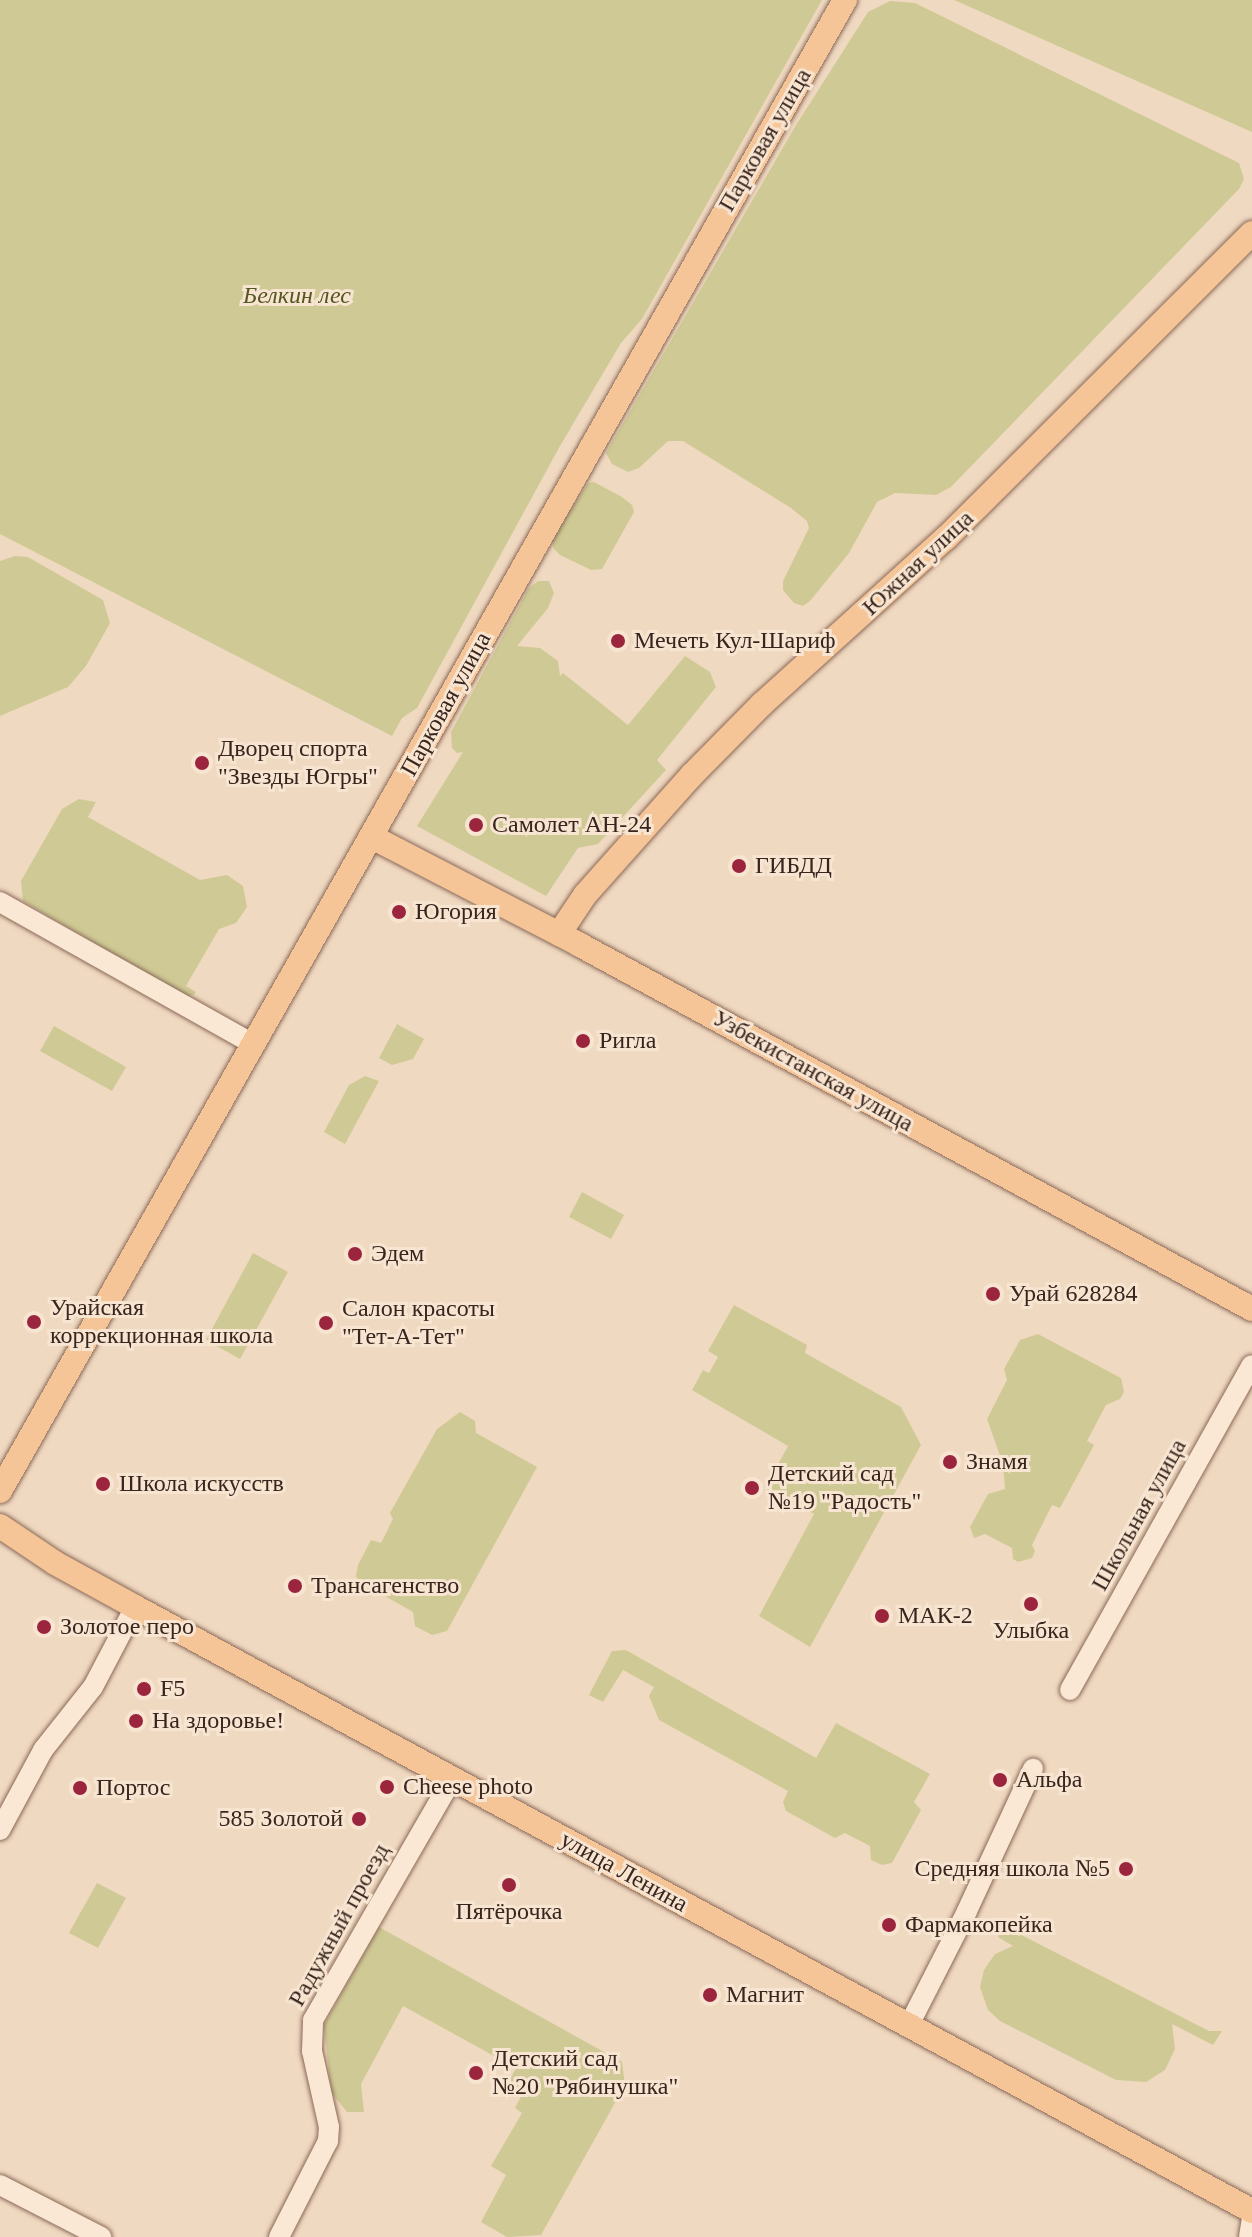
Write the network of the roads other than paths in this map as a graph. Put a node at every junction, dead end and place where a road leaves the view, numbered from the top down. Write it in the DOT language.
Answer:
graph roads {
  1 [pos="845,0"];
  2 [pos="1252,233"];
  3 [pos="372,837"];
  4 [pos="0,902"];
  5 [pos="559,934"];
  6 [pos="255,1045"];
  7 [pos="1252,1309"];
  8 [pos="1252,1365"];
  9 [pos="0,1491"];
  10 [pos="0,1526"];
  11 [pos="135,1607"];
  12 [pos="1070,1690"];
  13 [pos="1033,1769"];
  14 [pos="452,1779"];
  15 [pos="0,1830"];
  16 [pos="908,2027"];
  17 [pos="0,2185"];
  18 [pos="1252,2211"];
  19 [pos="1252,2219"];
  20 [pos="101,2237"];
  21 [pos="279,2237"];
  22 [pos="1249,2237"];
  1 -- 3 [label="main road, Парковая улица"];
  2 -- 5 [label="main road, Южная улица"];
  3 -- 5 [label="main road, Узбекистанская улица"];
  3 -- 6 [label="main road, Парковая улица"];
  4 -- 6 [label="street"];
  5 -- 7 [label="main road, Узбекистанская улица"];
  6 -- 9 [label="main road, Парковая улица"];
  8 -- 12 [label="street, Школьная улица"];
  10 -- 11 [label="main road, улица Ленина"];
  11 -- 14 [label="main road, улица Ленина"];
  11 -- 15 [label="street"];
  13 -- 16 [label="street"];
  14 -- 16 [label="main road, улица Ленина"];
  14 -- 21 [label="street, Радужный проезд"];
  16 -- 18 [label="main road, улица Ленина"];
  17 -- 20 [label="street"];
  19 -- 22 [label="street"];
}
